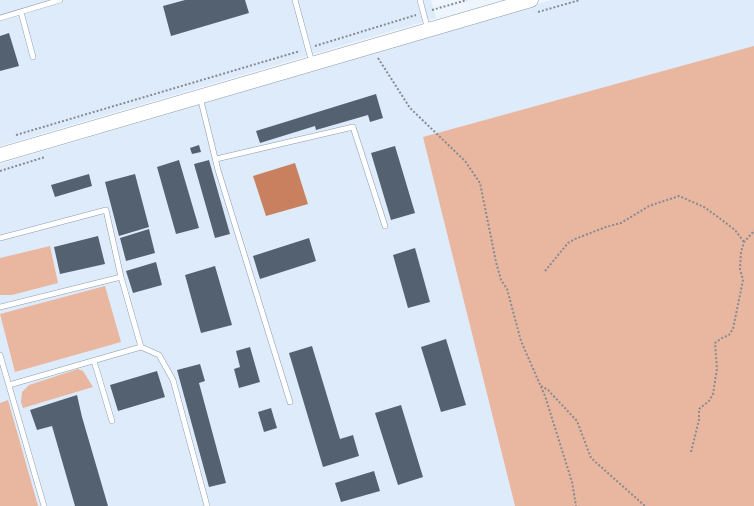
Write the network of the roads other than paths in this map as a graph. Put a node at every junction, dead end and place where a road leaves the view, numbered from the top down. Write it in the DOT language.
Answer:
graph roads {
  1 [pos="60,0"];
  2 [pos="295,0"];
  3 [pos="420,0"];
  4 [pos="532,0"];
  5 [pos="21,12"];
  6 [pos="0,18"];
  7 [pos="428,30"];
  8 [pos="33,57"];
  9 [pos="312,64"];
  10 [pos="200,96"];
  11 [pos="0,155"];
  12 [pos="216,159"];
  13 [pos="385,226"];
  14 [pos="0,238"];
  15 [pos="121,277"];
  16 [pos="0,307"];
  17 [pos="141,347"];
  18 [pos="0,355"];
  19 [pos="94,361"];
  20 [pos="9,386"];
  21 [pos="290,402"];
  22 [pos="112,421"];
  23 [pos="44,506"];
  24 [pos="207,506"];
  1 -- 5 [label="lane"];
  2 -- 9 [label="lane"];
  3 -- 7 [label="lane"];
  4 -- 7 [label="main road"];
  5 -- 6 [label="lane"];
  5 -- 8 [label="lane"];
  7 -- 9 [label="main road"];
  9 -- 10 [label="main road"];
  10 -- 11 [label="main road"];
  10 -- 12 [label="lane"];
  12 -- 13 [label="lane"];
  12 -- 21 [label="lane"];
  14 -- 15 [label="lane"];
  15 -- 16 [label="lane"];
  15 -- 17 [label="lane"];
  17 -- 19 [label="lane"];
  17 -- 24 [label="lane"];
  18 -- 20 [label="lane"];
  19 -- 20 [label="lane"];
  19 -- 22 [label="lane"];
  20 -- 23 [label="lane"];
}
